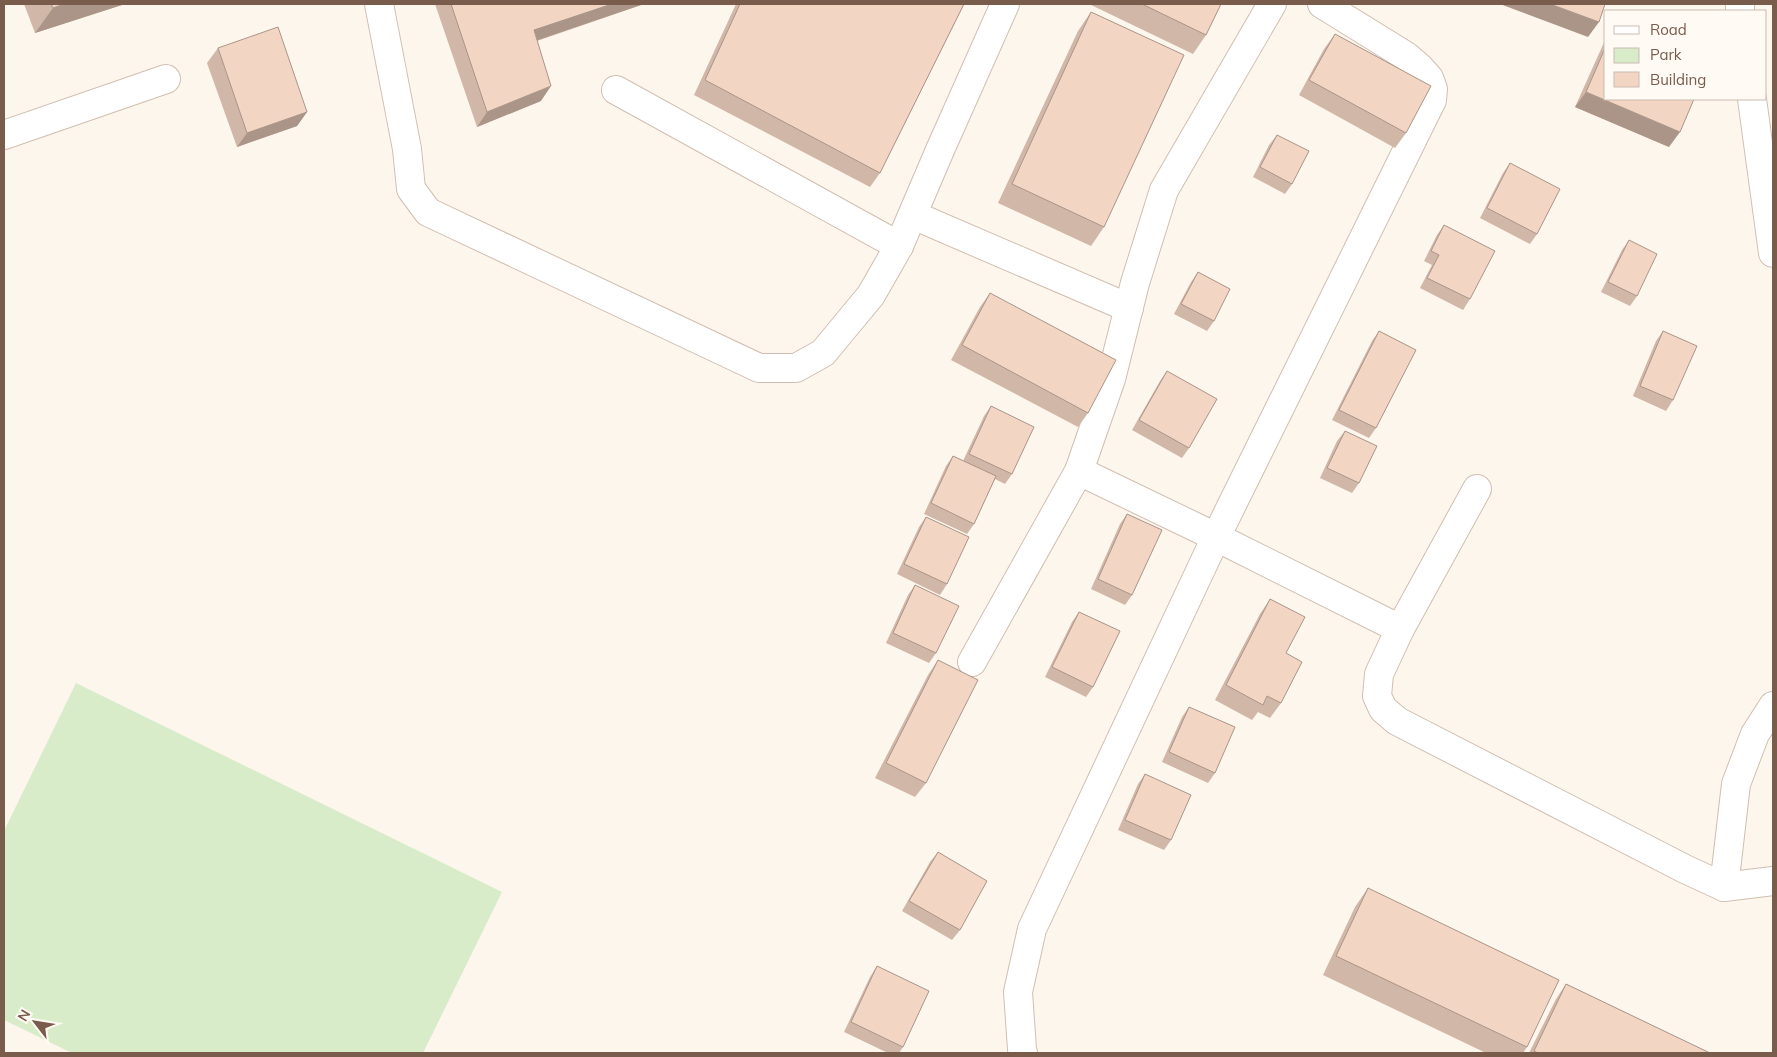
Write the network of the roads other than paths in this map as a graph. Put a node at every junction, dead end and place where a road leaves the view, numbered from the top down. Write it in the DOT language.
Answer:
graph roads {
  1 [pos="379,4"];
  2 [pos="1004,4"];
  3 [pos="1272,4"];
  4 [pos="1322,4"];
  5 [pos="166,79"];
  6 [pos="616,90"];
  7 [pos="1752,100"];
  8 [pos="4,135"];
  9 [pos="912,215"];
  10 [pos="1771,224"];
  11 [pos="899,246"];
  12 [pos="1773,253"];
  13 [pos="1129,308"];
  14 [pos="1079,472"];
  15 [pos="1477,489"];
  16 [pos="1216,537"];
  17 [pos="1400,629"];
  18 [pos="972,662"];
  19 [pos="1773,706"];
  20 [pos="1773,880"];
  21 [pos="1724,887"];
  22 [pos="1023,1053"];
  1 -- 11 [label="street"];
  2 -- 9 [label="street"];
  3 -- 13 [label="street"];
  4 -- 16 [label="street"];
  5 -- 8 [label="street"];
  6 -- 11 [label="street"];
  7 -- 10 [label="street"];
  9 -- 11 [label="street"];
  9 -- 13 [label="street"];
  10 -- 12 [label="street"];
  13 -- 14 [label="street"];
  14 -- 16 [label="street"];
  14 -- 18 [label="street"];
  15 -- 17 [label="street"];
  16 -- 17 [label="street"];
  16 -- 22 [label="street"];
  17 -- 21 [label="street"];
  19 -- 21 [label="street"];
  20 -- 21 [label="street"];
}
